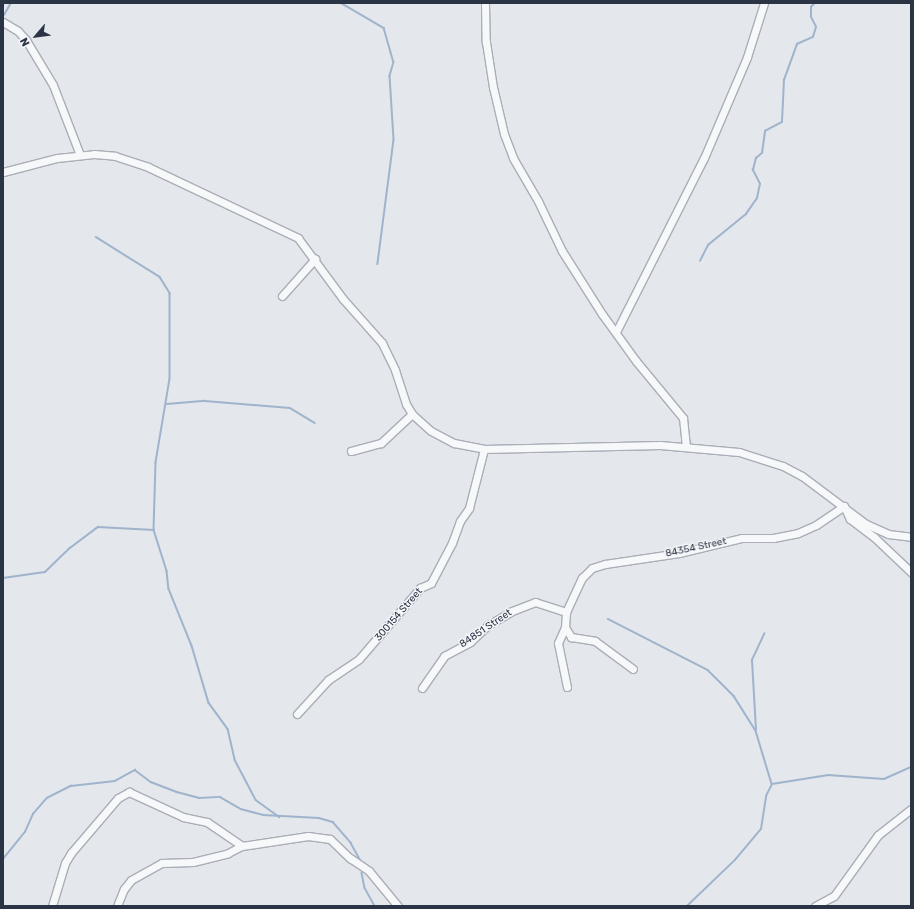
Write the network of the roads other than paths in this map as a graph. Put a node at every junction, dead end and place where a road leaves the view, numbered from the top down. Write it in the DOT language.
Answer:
graph roads {
  1 [pos="485,3"];
  2 [pos="764,3"];
  3 [pos="3,22"];
  4 [pos="80,155"];
  5 [pos="3,172"];
  6 [pos="315,259"];
  7 [pos="282,296"];
  8 [pos="616,332"];
  9 [pos="412,414"];
  10 [pos="686,445"];
  11 [pos="484,449"];
  12 [pos="351,451"];
  13 [pos="844,506"];
  14 [pos="911,537"];
  15 [pos="911,572"];
  16 [pos="566,612"];
  17 [pos="565,627"];
  18 [pos="633,669"];
  19 [pos="567,687"];
  20 [pos="422,688"];
  21 [pos="296,714"];
  22 [pos="911,809"];
  23 [pos="242,846"];
  24 [pos="52,906"];
  25 [pos="117,906"];
  26 [pos="398,906"];
  27 [pos="815,906"];
  1 -- 8 [label="street"];
  2 -- 8 [label="street"];
  3 -- 4 [label="street"];
  4 -- 5 [label="street"];
  4 -- 6 [label="street"];
  6 -- 7 [label="street"];
  6 -- 9 [label="street"];
  8 -- 10 [label="street"];
  9 -- 11 [label="street"];
  9 -- 12 [label="street"];
  10 -- 11 [label="street"];
  10 -- 13 [label="street"];
  11 -- 21 [label="street, 300154 Street"];
  13 -- 14 [label="street"];
  13 -- 15 [label="street"];
  13 -- 16 [label="street, 84354 Street"];
  16 -- 17 [label="street"];
  16 -- 20 [label="street, 84851 Street"];
  17 -- 18 [label="street"];
  17 -- 19 [label="street"];
  22 -- 27 [label="street"];
  23 -- 24 [label="street"];
  23 -- 25 [label="street"];
  23 -- 26 [label="street"];
}
